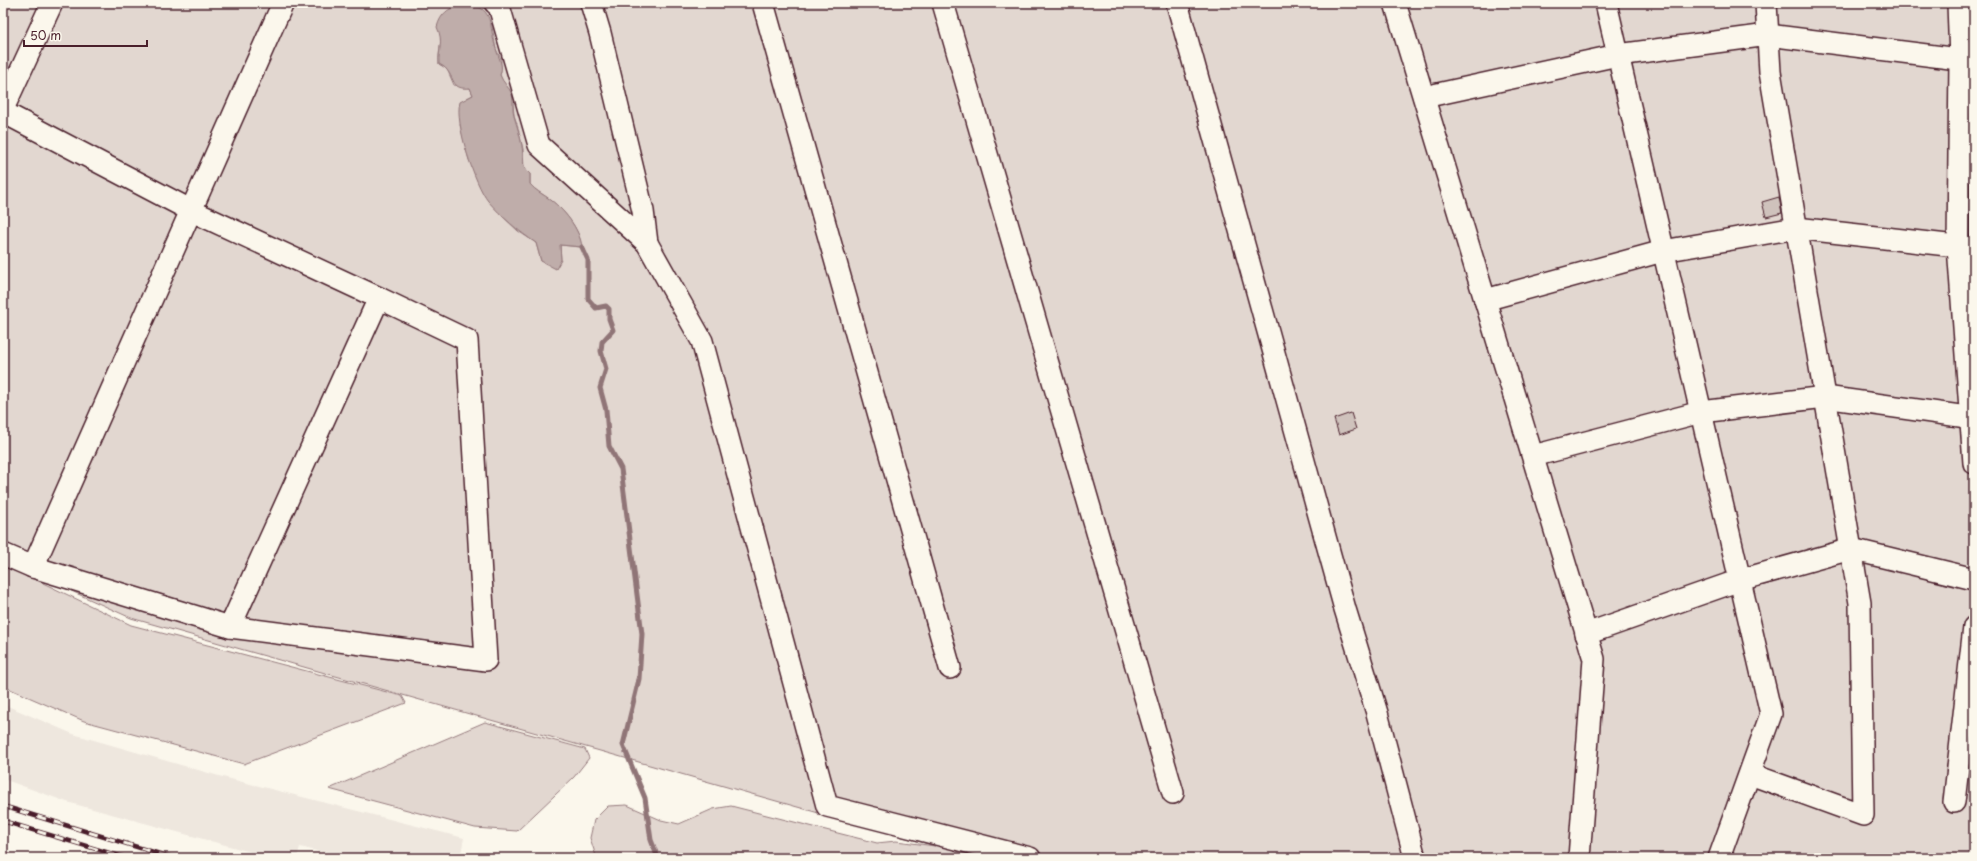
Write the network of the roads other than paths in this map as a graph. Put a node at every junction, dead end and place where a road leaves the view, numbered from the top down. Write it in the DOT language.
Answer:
graph roads {
  1 [pos="52,3"];
  2 [pos="283,3"];
  3 [pos="496,3"];
  4 [pos="591,3"];
  5 [pos="763,3"];
  6 [pos="944,3"];
  7 [pos="1178,3"];
  8 [pos="1395,3"];
  9 [pos="1606,3"];
  10 [pos="1766,3"];
  11 [pos="1958,3"];
  12 [pos="1768,35"];
  13 [pos="1618,55"];
  14 [pos="1967,61"];
  15 [pos="1424,97"];
  16 [pos="3,109"];
  17 [pos="3,112"];
  18 [pos="192,211"];
  19 [pos="1796,228"];
  20 [pos="647,243"];
  21 [pos="1966,247"];
  22 [pos="1663,251"];
  23 [pos="379,298"];
  24 [pos="1485,300"];
  25 [pos="1825,397"];
  26 [pos="1701,412"];
  27 [pos="1973,418"];
  28 [pos="1533,456"];
  29 [pos="1974,463"];
  30 [pos="1851,549"];
  31 [pos="3,554"];
  32 [pos="33,567"];
  33 [pos="1974,579"];
  34 [pos="1740,580"];
  35 [pos="230,627"];
  36 [pos="1974,627"];
  37 [pos="1586,634"];
  38 [pos="950,668"];
  39 [pos="1750,774"];
  40 [pos="1173,793"];
  41 [pos="1954,802"];
  42 [pos="1030,858"];
  43 [pos="1415,858"];
  44 [pos="1579,858"];
  45 [pos="1719,858"];
  1 -- 16 [label="lane"];
  2 -- 18 [label="lane"];
  3 -- 20 [label="lane"];
  4 -- 20 [label="lane"];
  5 -- 38 [label="lane"];
  6 -- 40 [label="lane"];
  7 -- 43 [label="lane"];
  8 -- 15 [label="lane"];
  9 -- 13 [label="lane"];
  10 -- 12 [label="lane"];
  11 -- 14 [label="lane"];
  12 -- 13 [label="lane"];
  12 -- 14 [label="lane"];
  12 -- 19 [label="lane"];
  13 -- 15 [label="lane"];
  13 -- 22 [label="lane"];
  14 -- 21 [label="lane"];
  15 -- 24 [label="lane"];
  17 -- 18 [label="lane"];
  18 -- 23 [label="lane"];
  18 -- 32 [label="lane"];
  19 -- 21 [label="lane"];
  19 -- 22 [label="lane"];
  19 -- 25 [label="lane"];
  20 -- 42 [label="lane"];
  21 -- 27 [label="lane"];
  22 -- 24 [label="lane"];
  22 -- 26 [label="lane"];
  23 -- 35 [label="lane"];
  23 -- 35 [label="lane"];
  24 -- 28 [label="lane"];
  25 -- 26 [label="lane"];
  25 -- 27 [label="lane"];
  25 -- 30 [label="lane"];
  26 -- 28 [label="lane"];
  26 -- 34 [label="lane"];
  27 -- 29 [label="lane"];
  28 -- 37 [label="lane"];
  30 -- 33 [label="lane"];
  30 -- 34 [label="lane"];
  30 -- 39 [label="lane"];
  31 -- 32 [label="lane"];
  32 -- 35 [label="lane"];
  34 -- 37 [label="lane"];
  34 -- 39 [label="lane"];
  36 -- 41 [label="lane"];
  37 -- 44 [label="lane"];
  39 -- 45 [label="lane"];
}
